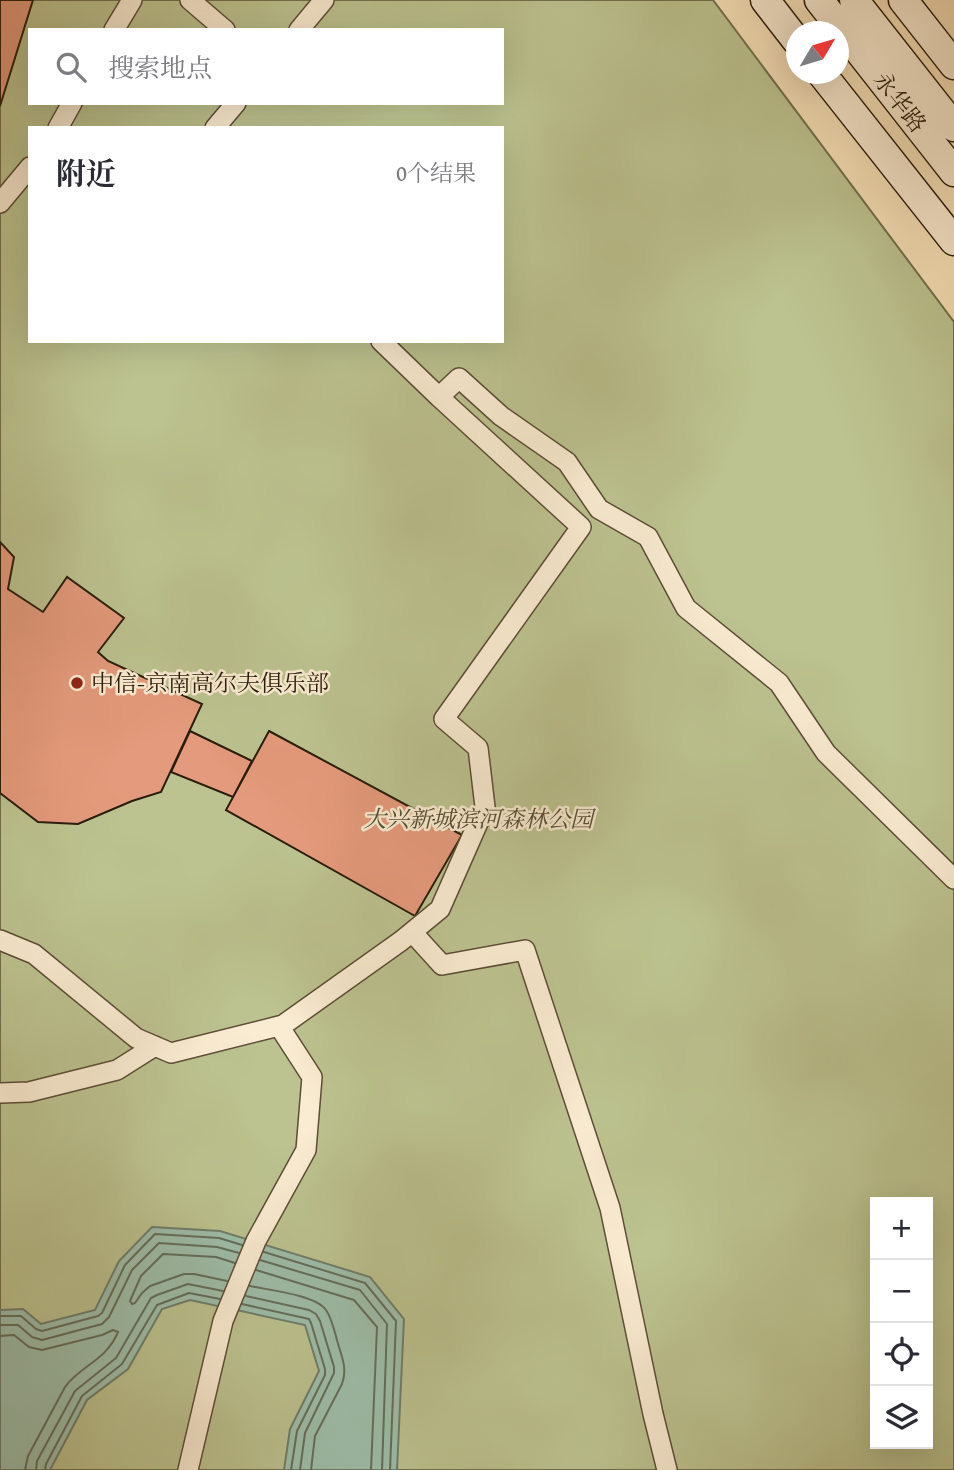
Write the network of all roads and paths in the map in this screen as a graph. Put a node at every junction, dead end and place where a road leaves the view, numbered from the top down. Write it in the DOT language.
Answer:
graph roads {
  1 [pos="132,0"];
  2 [pos="190,0"];
  3 [pos="324,0"];
  4 [pos="765,0"];
  5 [pos="820,0"];
  6 [pos="854,0"];
  7 [pos="903,0"];
  8 [pos="786,27"];
  9 [pos="115,28"];
  10 [pos="223,28"];
  11 [pos="301,28"];
  12 [pos="954,65"];
  13 [pos="830,84"];
  14 [pos="71,105"];
  15 [pos="234,105"];
  16 [pos="59,126"];
  17 [pos="217,126"];
  18 [pos="954,127"];
  19 [pos="28,169"];
  20 [pos="954,172"];
  21 [pos="0,203"];
  22 [pos="954,241"];
  23 [pos="383,343"];
  24 [pos="439,397"];
  25 [pos="954,879"];
  26 [pos="412,932"];
  27 [pos="0,940"];
  28 [pos="279,1026"];
  29 [pos="155,1046"];
  30 [pos="0,1093"];
  31 [pos="188,1470"];
  32 [pos="667,1470"];
  1 -- 9 [label="street"];
  2 -- 10 [label="street"];
  3 -- 11 [label="street"];
  4 -- 8 [label="main road"];
  5 -- 20 [label="main road, 永华路"];
  6 -- 18 [label="main road, 永华路"];
  7 -- 12 [label="main road"];
  13 -- 22 [label="main road"];
  14 -- 16 [label="street"];
  15 -- 17 [label="street"];
  19 -- 21 [label="street"];
  23 -- 24 [label="street"];
  24 -- 25 [label="street"];
  24 -- 26 [label="street"];
  26 -- 28 [label="street"];
  26 -- 32 [label="street"];
  27 -- 29 [label="street"];
  28 -- 29 [label="street"];
  28 -- 31 [label="street"];
  29 -- 30 [label="street"];
}
